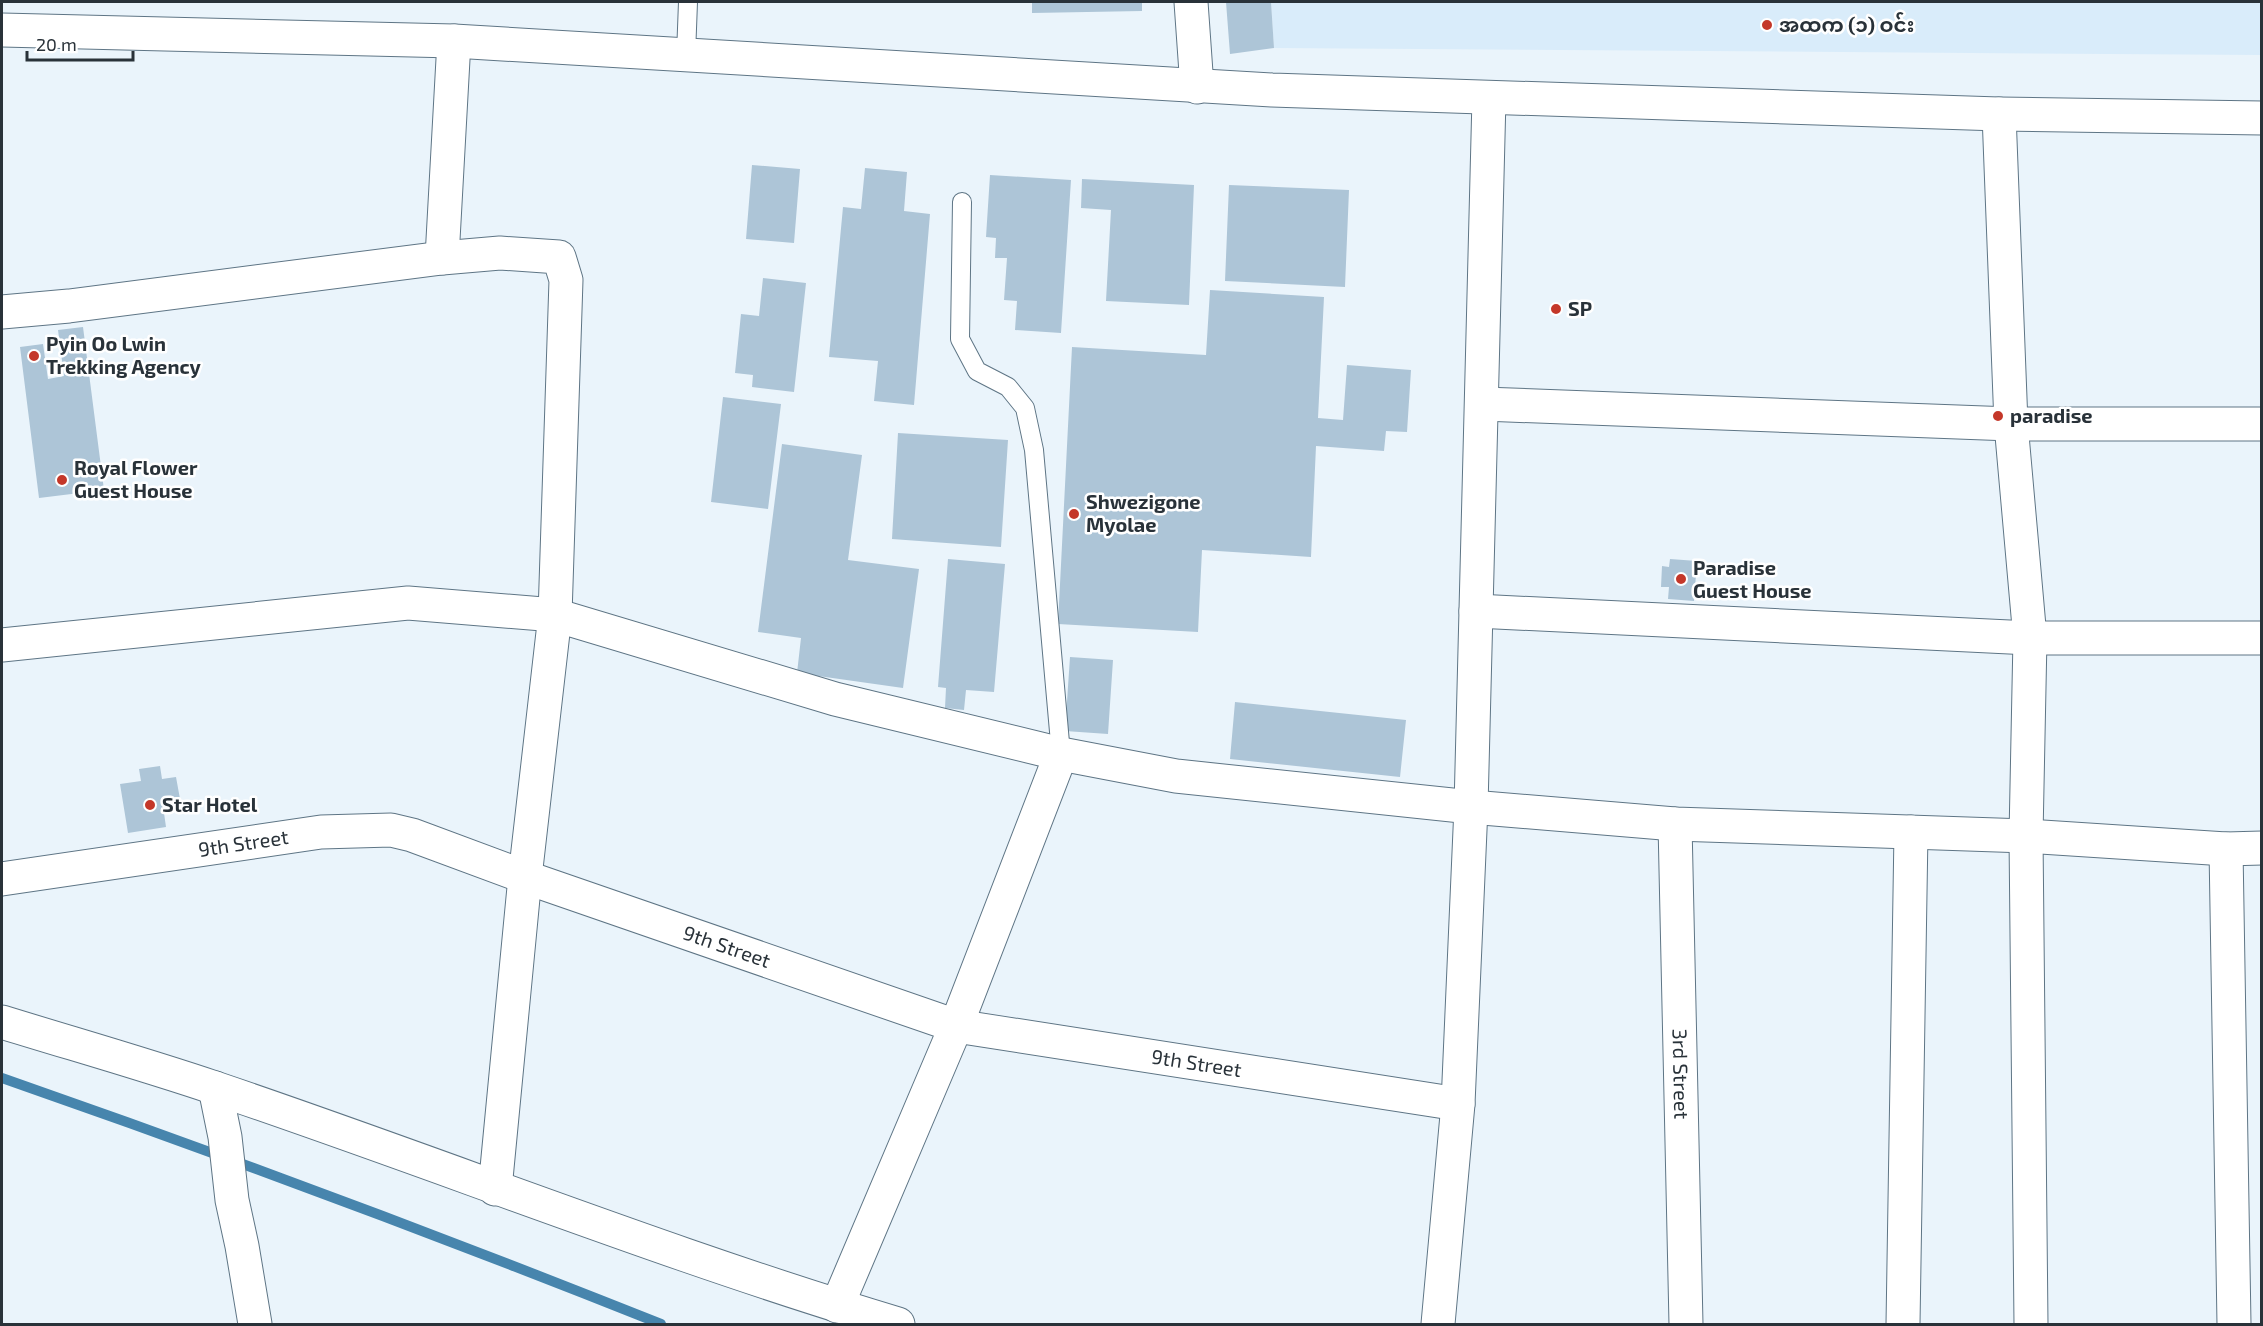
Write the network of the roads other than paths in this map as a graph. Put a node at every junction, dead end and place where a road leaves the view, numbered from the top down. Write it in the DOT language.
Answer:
graph roads {
  1 [pos="688,2"];
  2 [pos="1191,2"];
  3 [pos="2,30"];
  4 [pos="454,40"];
  5 [pos="686,55"];
  6 [pos="1197,87"];
  7 [pos="1490,98"];
  8 [pos="1999,114"];
  9 [pos="2262,117"];
  10 [pos="962,202"];
  11 [pos="442,258"];
  12 [pos="2,312"];
  13 [pos="1483,404"];
  14 [pos="2011,424"];
  15 [pos="2262,424"];
  16 [pos="1476,611"];
  17 [pos="555,615"];
  18 [pos="2030,638"];
  19 [pos="2262,638"];
  20 [pos="2,645"];
  21 [pos="1060,754"];
  22 [pos="1471,807"];
  23 [pos="1675,825"];
  24 [pos="1911,832"];
  25 [pos="2026,836"];
  26 [pos="2262,848"];
  27 [pos="2226,849"];
  28 [pos="525,877"];
  29 [pos="2,879"];
  30 [pos="2,1022"];
  31 [pos="956,1026"];
  32 [pos="215,1088"];
  33 [pos="1458,1104"];
  34 [pos="495,1189"];
  35 [pos="837,1306"];
  36 [pos="255,1324"];
  37 [pos="898,1324"];
  38 [pos="1438,1324"];
  39 [pos="1686,1324"];
  40 [pos="1903,1324"];
  41 [pos="2031,1324"];
  42 [pos="2234,1324"];
  1 -- 5 [label="lane"];
  2 -- 6 [label="street"];
  3 -- 4 [label="street"];
  4 -- 5 [label="street"];
  4 -- 11 [label="street"];
  5 -- 6 [label="street"];
  6 -- 7 [label="street"];
  7 -- 8 [label="street"];
  7 -- 13 [label="street"];
  8 -- 9 [label="street"];
  8 -- 14 [label="street"];
  10 -- 21 [label="lane"];
  11 -- 12 [label="street"];
  11 -- 17 [label="street"];
  13 -- 14 [label="street"];
  13 -- 16 [label="street"];
  14 -- 15 [label="street"];
  14 -- 18 [label="street"];
  16 -- 18 [label="street"];
  16 -- 22 [label="street"];
  17 -- 20 [label="street"];
  17 -- 21 [label="street"];
  17 -- 28 [label="street"];
  18 -- 19 [label="street"];
  18 -- 25 [label="street"];
  21 -- 22 [label="street"];
  21 -- 31 [label="street"];
  22 -- 23 [label="street"];
  22 -- 33 [label="street"];
  23 -- 24 [label="street"];
  23 -- 39 [label="street, 3rd Street"];
  24 -- 25 [label="street"];
  24 -- 40 [label="street"];
  25 -- 27 [label="street"];
  25 -- 41 [label="street"];
  26 -- 27 [label="street"];
  27 -- 42 [label="street"];
  28 -- 29 [label="street, 9th Street"];
  28 -- 31 [label="street, 9th Street"];
  28 -- 34 [label="street"];
  30 -- 32 [label="street"];
  31 -- 33 [label="street, 9th Street"];
  31 -- 35 [label="street"];
  32 -- 34 [label="street"];
  32 -- 36 [label="street"];
  33 -- 38 [label="street"];
  34 -- 35 [label="street"];
  35 -- 37 [label="street"];
}
